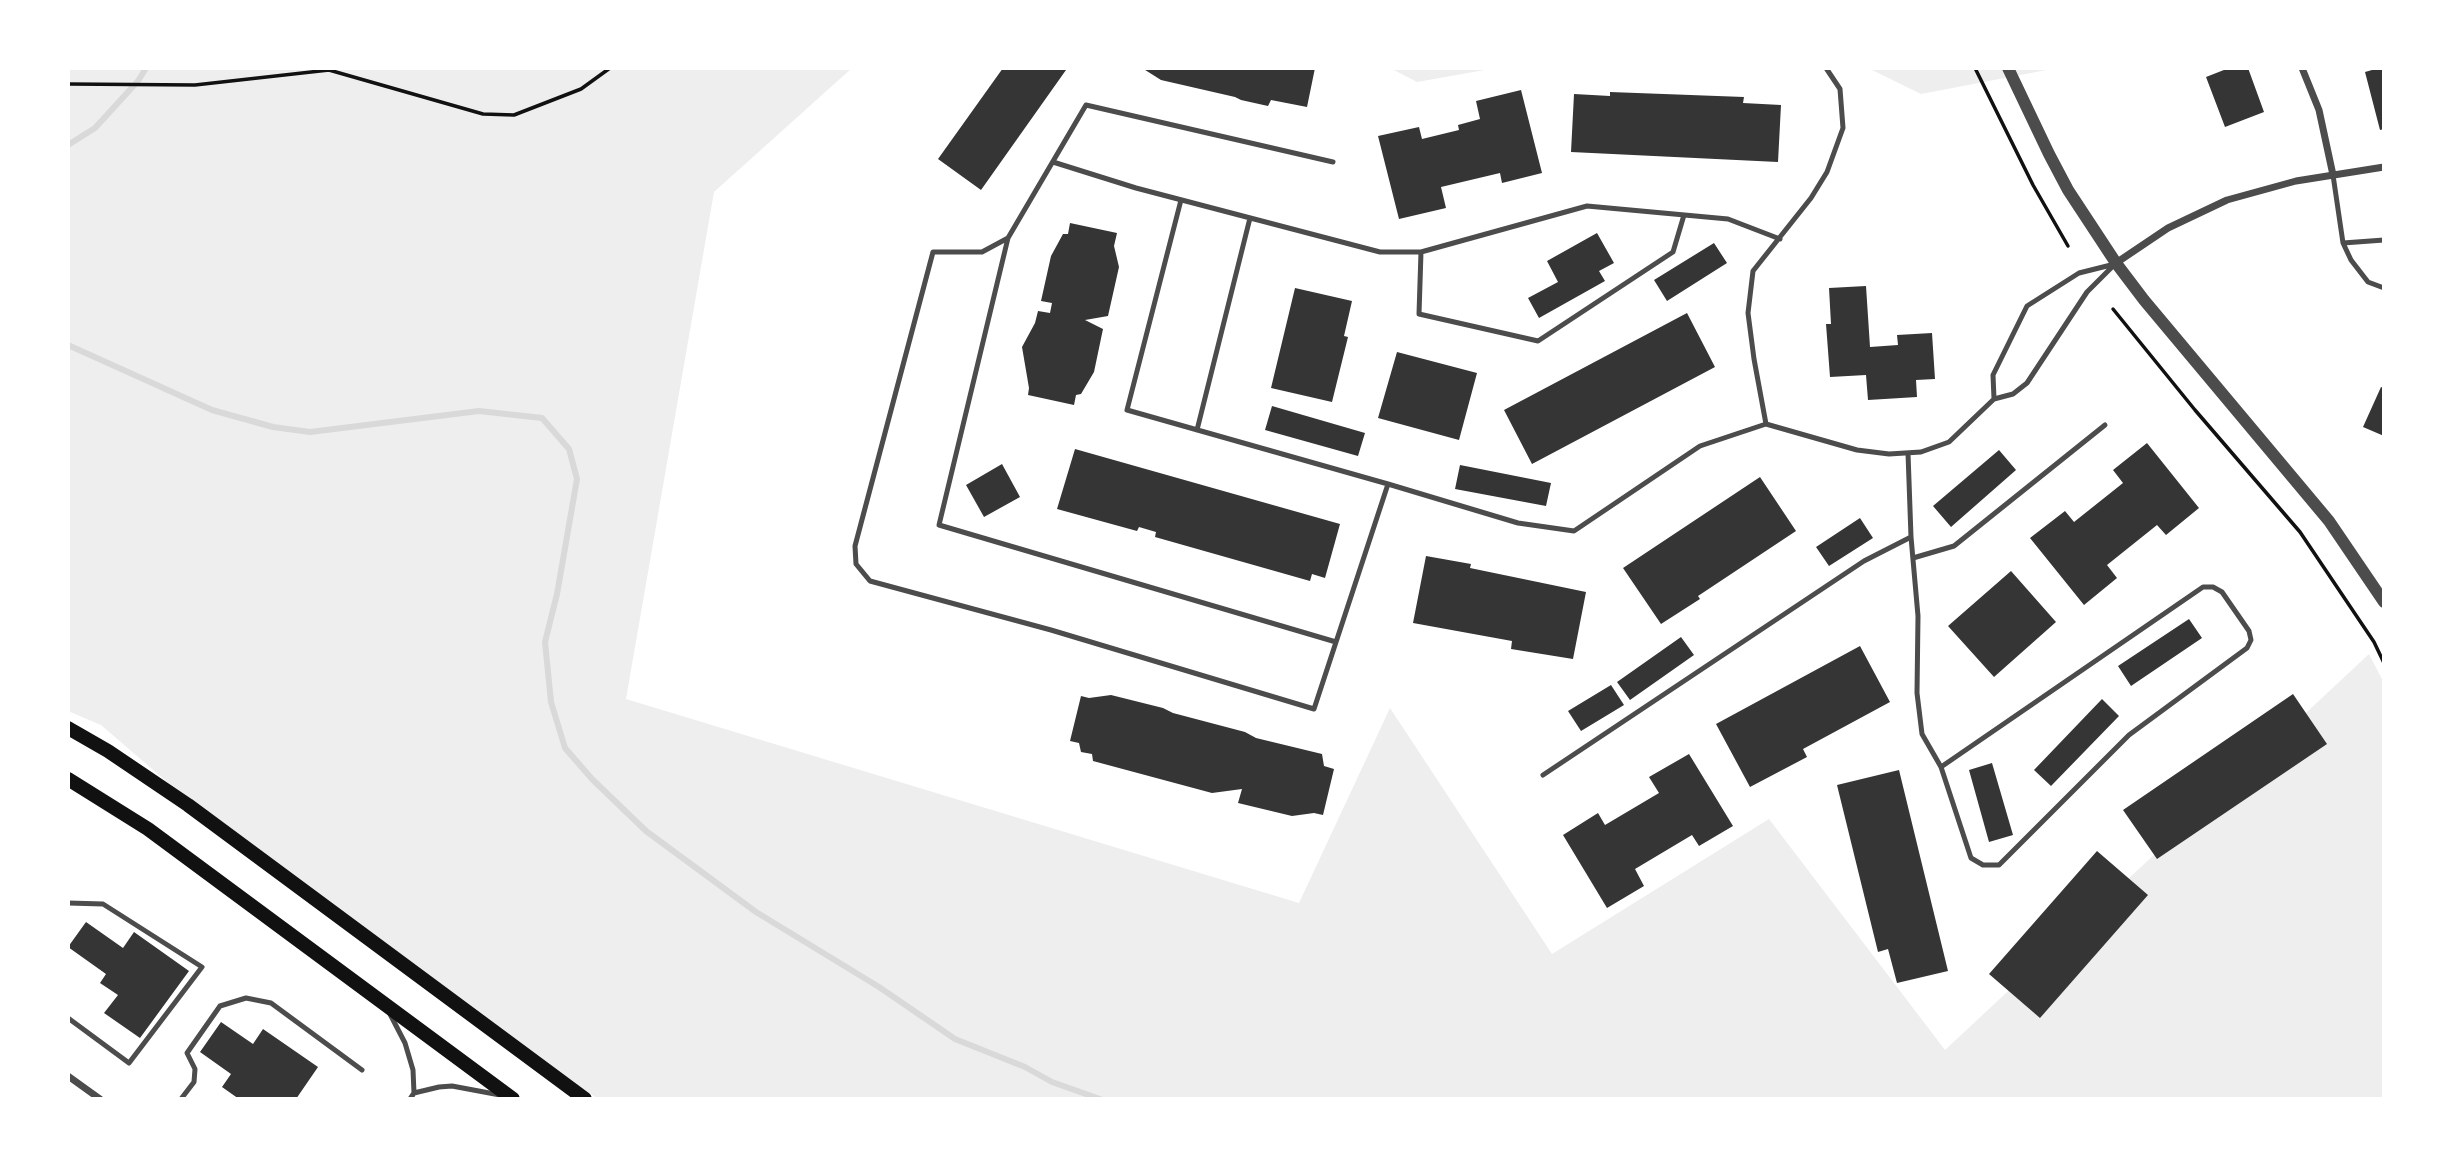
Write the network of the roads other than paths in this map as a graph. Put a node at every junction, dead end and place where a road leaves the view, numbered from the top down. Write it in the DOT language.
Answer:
graph roads {
  1 [pos="1826,68"];
  2 [pos="2008,68"];
  3 [pos="2302,68"];
  4 [pos="1053,162"];
  5 [pos="1334,162"];
  6 [pos="2384,167"];
  7 [pos="2333,175"];
  8 [pos="1181,200"];
  9 [pos="1684,215"];
  10 [pos="1250,218"];
  11 [pos="1008,238"];
  12 [pos="1780,239"];
  13 [pos="2384,240"];
  14 [pos="2343,243"];
  15 [pos="1421,252"];
  16 [pos="2116,263"];
  17 [pos="2384,288"];
  18 [pos="1994,399"];
  19 [pos="1766,424"];
  20 [pos="2105,425"];
  21 [pos="1197,430"];
  22 [pos="1908,453"];
  23 [pos="1388,484"];
  24 [pos="1911,537"];
  25 [pos="1913,558"];
  26 [pos="2384,602"];
  27 [pos="1336,642"];
  28 [pos="68,729"];
  29 [pos="1941,767"];
  30 [pos="1543,775"];
  31 [pos="68,779"];
  32 [pos="68,790"];
  33 [pos="88,790"];
  34 [pos="68,903"];
  35 [pos="383,1002"];
  36 [pos="68,1018"];
  37 [pos="362,1070"];
  38 [pos="68,1076"];
  39 [pos="412,1096"];
  40 [pos="511,1098"];
  41 [pos="100,1099"];
  42 [pos="181,1099"];
  43 [pos="585,1099"];
  1 -- 12 [label="lane"];
  2 -- 16 [label="street"];
  3 -- 7 [label="street"];
  4 -- 5 [label="lane"];
  4 -- 8 [label="lane"];
  4 -- 11 [label="lane"];
  6 -- 7 [label="street"];
  7 -- 14 [label="lane"];
  7 -- 16 [label="street"];
  8 -- 10 [label="lane"];
  8 -- 21 [label="lane"];
  9 -- 12 [label="lane"];
  9 -- 15 [label="lane"];
  9 -- 15 [label="lane"];
  10 -- 15 [label="lane"];
  10 -- 21 [label="lane"];
  11 -- 27 [label="lane"];
  11 -- 27 [label="lane"];
  12 -- 19 [label="lane"];
  13 -- 14 [label="lane"];
  14 -- 17 [label="lane"];
  16 -- 18 [label="lane"];
  16 -- 18 [label="lane"];
  16 -- 26 [label="street"];
  18 -- 22 [label="lane"];
  19 -- 22 [label="lane"];
  19 -- 23 [label="lane"];
  20 -- 25 [label="lane"];
  21 -- 23 [label="lane"];
  22 -- 24 [label="lane"];
  23 -- 27 [label="lane"];
  24 -- 25 [label="lane"];
  24 -- 30 [label="lane"];
  25 -- 29 [label="lane"];
  28 -- 43 [label="main road"];
  29 -- 29 [label="lane"];
  31 -- 33 [label="main road"];
  32 -- 33 [label="lane"];
  33 -- 35 [label="main road"];
  34 -- 36 [label="lane"];
  35 -- 39 [label="lane"];
  35 -- 40 [label="main road"];
  37 -- 42 [label="lane"];
  38 -- 41 [label="street"];
  39 -- 40 [label="lane"];
}
